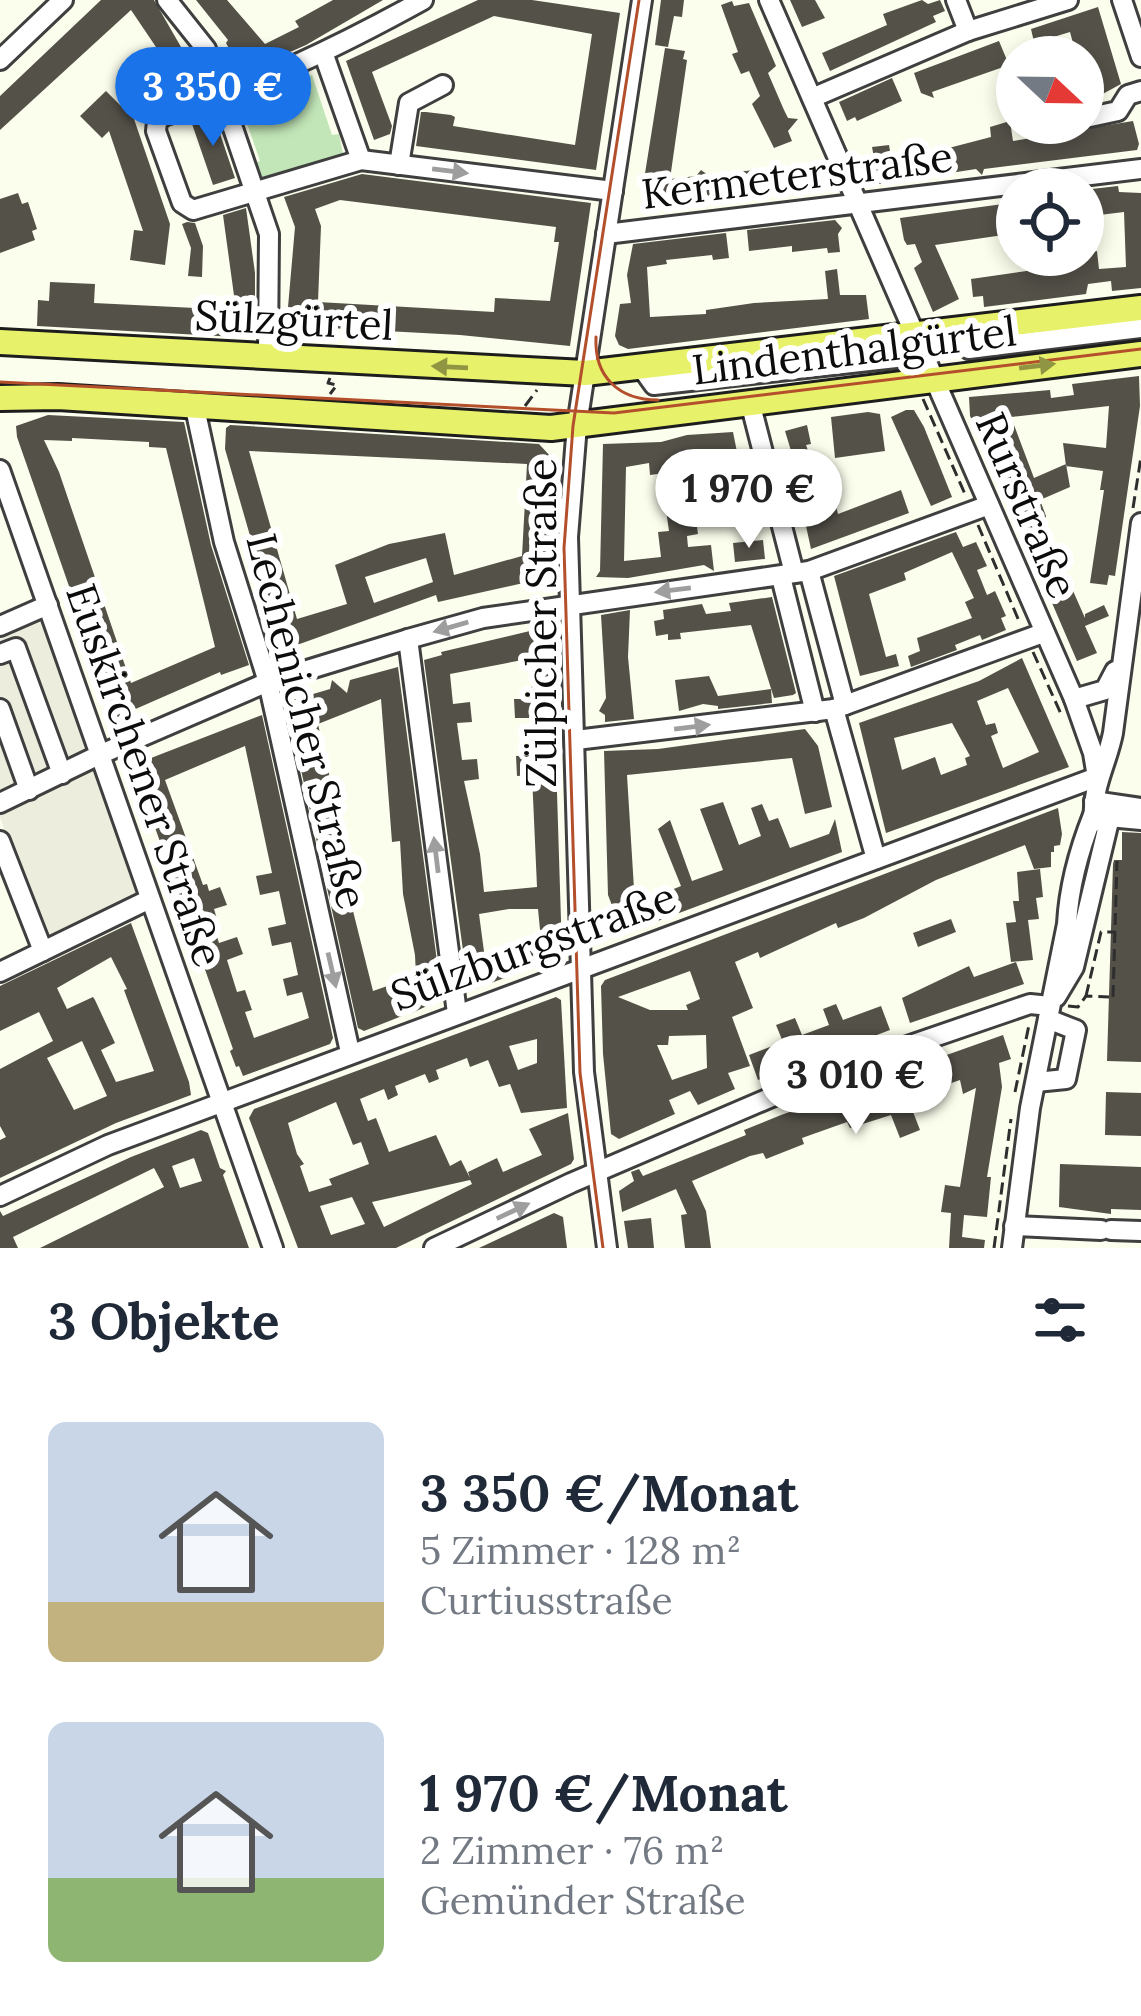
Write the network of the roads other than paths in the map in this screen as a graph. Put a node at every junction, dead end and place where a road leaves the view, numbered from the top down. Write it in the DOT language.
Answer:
graph roads {
  1 [pos="63,0"];
  2 [pos="166,0"];
  3 [pos="423,0"];
  4 [pos="642,0"];
  5 [pos="770,0"];
  6 [pos="956,0"];
  7 [pos="1068,0"];
  8 [pos="1122,0"];
  9 [pos="968,31"];
  10 [pos="324,55"];
  11 [pos="1141,57"];
  12 [pos="0,60"];
  13 [pos="443,85"];
  14 [pos="1141,91"];
  15 [pos="225,96"];
  16 [pos="812,98"];
  17 [pos="1104,114"];
  18 [pos="361,160"];
  19 [pos="399,165"];
  20 [pos="1141,170"];
  21 [pos="254,190"];
  22 [pos="613,191"];
  23 [pos="857,203"];
  24 [pos="606,234"];
  25 [pos="1141,308"];
  26 [pos="1141,328"];
  27 [pos="956,330"];
  28 [pos="0,342"];
  29 [pos="834,344"];
  30 [pos="268,353"];
  31 [pos="1141,354"];
  32 [pos="921,362"];
  33 [pos="812,369"];
  34 [pos="585,373"];
  35 [pos="647,376"];
  36 [pos="0,398"];
  37 [pos="751,402"];
  38 [pos="196,408"];
  39 [pos="577,425"];
  40 [pos="0,470"];
  41 [pos="980,508"];
  42 [pos="1141,523"];
  43 [pos="795,574"];
  44 [pos="48,604"];
  45 [pos="568,606"];
  46 [pos="0,626"];
  47 [pos="1035,636"];
  48 [pos="408,639"];
  49 [pos="0,654"];
  50 [pos="1121,656"];
  51 [pos="268,682"];
  52 [pos="1074,699"];
  53 [pos="831,708"];
  54 [pos="0,709"];
  55 [pos="54,717"];
  56 [pos="576,740"];
  57 [pos="98,755"];
  58 [pos="67,772"];
  59 [pos="1097,777"];
  60 [pos="29,790"];
  61 [pos="0,803"];
  62 [pos="1141,808"];
  63 [pos="1099,811"];
  64 [pos="1141,820"];
  65 [pos="0,841"];
  66 [pos="876,860"];
  67 [pos="150,899"];
  68 [pos="44,951"];
  69 [pos="582,966"];
  70 [pos="0,972"];
  71 [pos="1055,1010"];
  72 [pos="457,1012"];
  73 [pos="350,1052"];
  74 [pos="1036,1082"];
  75 [pos="221,1102"];
  76 [pos="595,1174"];
  77 [pos="0,1196"];
  78 [pos="1014,1226"];
  79 [pos="1141,1231"];
  80 [pos="273,1248"];
  81 [pos="434,1248"];
  82 [pos="607,1248"];
  83 [pos="1012,1248"];
  1 -- 12 [label="street"];
  2 -- 15 [label="street"];
  3 -- 10 [label="street"];
  4 -- 22 [label="street, Zülpicher Straße"];
  5 -- 16 [label="street, Rurstraße"];
  6 -- 9 [label="street"];
  7 -- 9 [label="street"];
  8 -- 11 [label="street"];
  9 -- 16 [label="street"];
  10 -- 15 [label="street"];
  10 -- 18 [label="street"];
  13 -- 19 [label="street"];
  14 -- 17 [label="street"];
  15 -- 21 [label="street"];
  15 -- 21 [label="street"];
  16 -- 23 [label="street, Rurstraße"];
  18 -- 19 [label="street"];
  18 -- 21 [label="street"];
  19 -- 22 [label="street, one-way"];
  20 -- 23 [label="street, Kermeterstraße"];
  21 -- 30 [label="street"];
  22 -- 24 [label="street, Zülpicher Straße"];
  23 -- 24 [label="street, Kermeterstraße"];
  23 -- 32 [label="street, Rurstraße"];
  24 -- 34 [label="street, Zülpicher Straße"];
  25 -- 27 [label="main road, Lindenthalgürtel"];
  26 -- 27 [label="street"];
  27 -- 32 [label="main road, Lindenthalgürtel"];
  28 -- 30 [label="main road, Sülzgürtel"];
  29 -- 32 [label="main road, Lindenthalgürtel"];
  29 -- 33 [label="street"];
  29 -- 35 [label="main road, Lindenthalgürtel"];
  34 -- 30 [label="main road, Sülzgürtel, one-way"];
  32 -- 31 [label="main road, Lindenthalgürtel, one-way"];
  32 -- 33 [label="street"];
  32 -- 37 [label="main road, Lindenthalgürtel"];
  32 -- 41 [label="street, Rurstraße"];
  33 -- 35 [label="street"];
  34 -- 35 [label="main road, Lindenthalgürtel"];
  34 -- 39 [label="street, Zülpicher Straße"];
  36 -- 38 [label="main road"];
  37 -- 39 [label="main road, Lindenthalgürtel"];
  37 -- 43 [label="street"];
  38 -- 39 [label="main road"];
  38 -- 51 [label="street, Lechenicher Straße"];
  39 -- 45 [label="street, Zülpicher Straße"];
  40 -- 44 [label="street, Euskirchener Straße"];
  41 -- 43 [label="street"];
  41 -- 47 [label="street, Rurstraße"];
  42 -- 50 [label="street"];
  43 -- 45 [label="street, one-way"];
  43 -- 53 [label="street"];
  43 -- 53 [label="street"];
  44 -- 46 [label="street"];
  44 -- 57 [label="street, Euskirchener Straße"];
  45 -- 48 [label="street, one-way"];
  45 -- 56 [label="street, Zülpicher Straße"];
  47 -- 52 [label="street, Rurstraße"];
  47 -- 53 [label="street"];
  48 -- 51 [label="street"];
  72 -- 48 [label="street, one-way"];
  49 -- 58 [label="street"];
  50 -- 52 [label="street"];
  50 -- 59 [label="street"];
  51 -- 57 [label="street"];
  51 -- 73 [label="street, Lechenicher Straße, one-way"];
  52 -- 59 [label="street, Rurstraße"];
  56 -- 53 [label="street, one-way"];
  53 -- 66 [label="street"];
  54 -- 60 [label="street"];
  55 -- 58 [label="street"];
  56 -- 69 [label="street, Zülpicher Straße"];
  57 -- 58 [label="street"];
  57 -- 67 [label="street, Euskirchener Straße"];
  58 -- 60 [label="street"];
  59 -- 63 [label="street"];
  59 -- 66 [label="street, Sülzburgstraße"];
  60 -- 61 [label="street"];
  62 -- 63 [label="street"];
  63 -- 64 [label="street"];
  63 -- 71 [label="street"];
  63 -- 71 [label="street"];
  65 -- 68 [label="street"];
  66 -- 69 [label="street, Sülzburgstraße"];
  67 -- 68 [label="street"];
  67 -- 75 [label="street, Euskirchener Straße"];
  68 -- 70 [label="street"];
  69 -- 72 [label="street, Sülzburgstraße"];
  69 -- 76 [label="street, Zülpicher Straße"];
  71 -- 74 [label="street"];
  71 -- 74 [label="street"];
  71 -- 76 [label="street"];
  72 -- 73 [label="street, Sülzburgstraße"];
  73 -- 75 [label="street, Sülzburgstraße"];
  74 -- 78 [label="street"];
  75 -- 77 [label="street, Sülzburgstraße"];
  75 -- 80 [label="street, Euskirchener Straße"];
  81 -- 76 [label="street, one-way"];
  76 -- 82 [label="street, Zülpicher Straße"];
  78 -- 79 [label="street"];
  78 -- 83 [label="street"];
}
